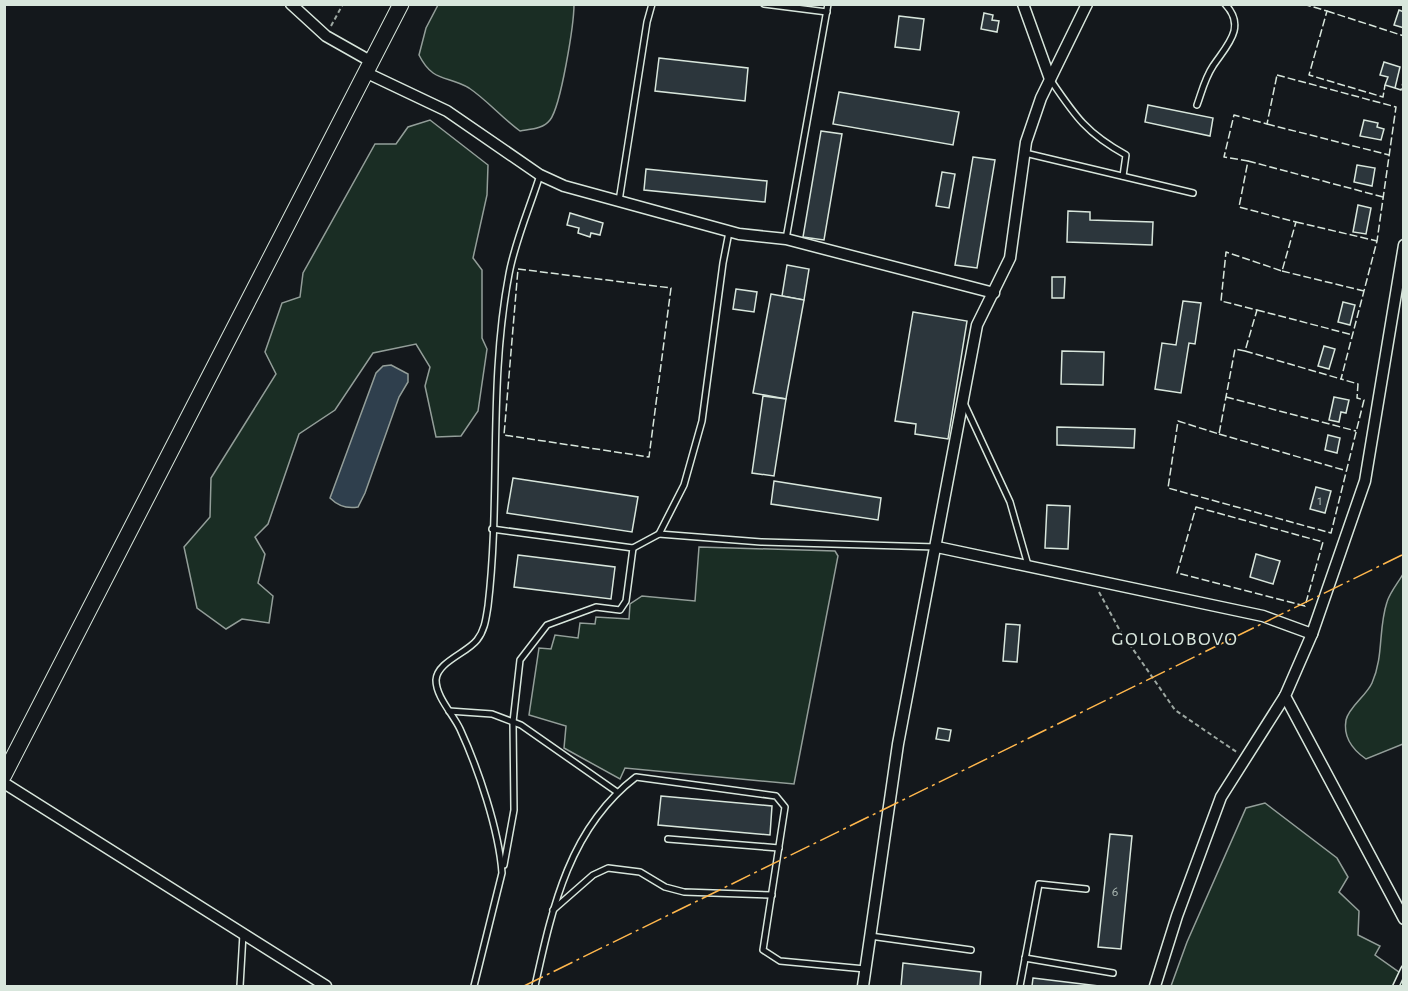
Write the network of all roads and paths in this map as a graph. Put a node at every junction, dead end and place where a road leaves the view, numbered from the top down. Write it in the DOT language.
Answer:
graph roads {
  1 [pos="291,4"];
  2 [pos="343,4"];
  3 [pos="401,4"];
  4 [pos="652,4"];
  5 [pos="764,4"];
  6 [pos="828,4"];
  7 [pos="1023,4"];
  8 [pos="1088,4"];
  9 [pos="1225,4"];
  10 [pos="826,12"];
  11 [pos="326,36"];
  12 [pos="369,68"];
  13 [pos="1050,79"];
  14 [pos="1197,105"];
  15 [pos="1025,153"];
  16 [pos="540,175"];
  17 [pos="1123,176"];
  18 [pos="1193,193"];
  19 [pos="619,201"];
  20 [pos="730,231"];
  21 [pos="786,239"];
  22 [pos="1404,245"];
  23 [pos="994,293"];
  24 [pos="963,402"];
  25 [pos="492,529"];
  26 [pos="659,534"];
  27 [pos="937,547"];
  28 [pos="633,548"];
  29 [pos="1028,565"];
  30 [pos="1091,578"];
  31 [pos="1312,634"];
  32 [pos="1285,696"];
  33 [pos="449,711"];
  34 [pos="513,722"];
  35 [pos="1245,758"];
  36 [pos="4,775"];
  37 [pos="4,783"];
  38 [pos="617,792"];
  39 [pos="668,839"];
  40 [pos="779,848"];
  41 [pos="502,873"];
  42 [pos="1086,889"];
  43 [pos="772,895"];
  44 [pos="552,911"];
  45 [pos="1404,919"];
  46 [pos="243,934"];
  47 [pos="870,936"];
  48 [pos="971,950"];
  49 [pos="1025,958"];
  50 [pos="865,969"];
  51 [pos="1404,969"];
  52 [pos="1113,973"];
  53 [pos="240,987"];
  54 [pos="326,987"];
  55 [pos="474,987"];
  56 [pos="535,987"];
  57 [pos="863,987"];
  58 [pos="1020,987"];
  59 [pos="1155,987"];
  60 [pos="1395,987"];
  1 -- 11 [label="street"];
  2 -- 11 [label="path"];
  3 -- 12 [label="main road"];
  4 -- 19 [label="lane"];
  5 -- 10 [label="lane"];
  6 -- 10 [label="lane"];
  7 -- 13 [label="street"];
  8 -- 13 [label="street"];
  9 -- 14 [label="lane"];
  10 -- 21 [label="lane"];
  11 -- 12 [label="street"];
  12 -- 16 [label="street"];
  12 -- 36 [label="main road"];
  13 -- 15 [label="street"];
  13 -- 17 [label="lane"];
  15 -- 17 [label="lane"];
  15 -- 23 [label="street"];
  16 -- 19 [label="street"];
  16 -- 25 [label="lane"];
  17 -- 18 [label="lane"];
  19 -- 20 [label="street"];
  20 -- 21 [label="street"];
  20 -- 26 [label="lane"];
  21 -- 23 [label="street"];
  22 -- 31 [label="street"];
  23 -- 24 [label="street"];
  24 -- 27 [label="street"];
  24 -- 29 [label="lane"];
  25 -- 28 [label="lane"];
  25 -- 33 [label="lane"];
  26 -- 27 [label="lane"];
  26 -- 28 [label="lane"];
  27 -- 29 [label="street"];
  27 -- 47 [label="street"];
  28 -- 34 [label="lane"];
  29 -- 30 [label="street"];
  30 -- 31 [label="street"];
  30 -- 35 [label="path"];
  31 -- 32 [label="street"];
  32 -- 35 [label="street"];
  32 -- 45 [label="street"];
  33 -- 34 [label="lane"];
  33 -- 41 [label="lane"];
  34 -- 38 [label="lane"];
  34 -- 41 [label="lane"];
  35 -- 59 [label="street"];
  37 -- 46 [label="street"];
  38 -- 40 [label="lane"];
  38 -- 44 [label="lane"];
  39 -- 40 [label="lane"];
  40 -- 43 [label="lane"];
  41 -- 55 [label="lane"];
  42 -- 49 [label="lane"];
  43 -- 44 [label="lane"];
  43 -- 50 [label="lane"];
  44 -- 56 [label="lane"];
  46 -- 53 [label="lane"];
  46 -- 54 [label="street"];
  47 -- 48 [label="lane"];
  47 -- 50 [label="street"];
  49 -- 52 [label="lane"];
  49 -- 58 [label="lane"];
  50 -- 57 [label="street"];
  51 -- 60 [label="lane"];
}
